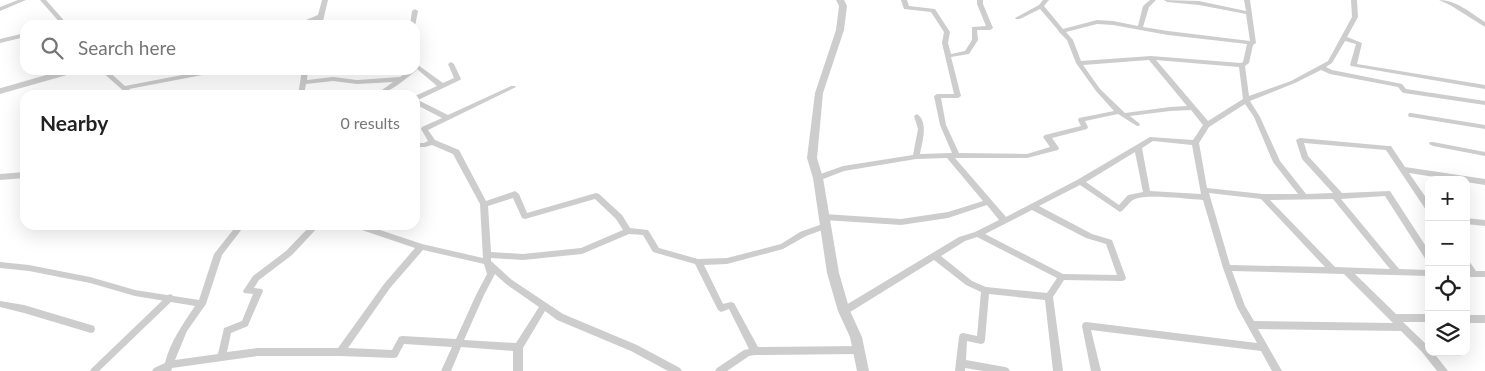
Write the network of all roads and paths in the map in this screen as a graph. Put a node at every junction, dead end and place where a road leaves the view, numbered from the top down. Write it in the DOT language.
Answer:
graph roads {
  1 [pos="23,0"];
  2 [pos="43,0"];
  3 [pos="325,0"];
  4 [pos="840,0"];
  5 [pos="904,0"];
  6 [pos="980,0"];
  7 [pos="1046,0"];
  8 [pos="1153,0"];
  9 [pos="1167,0"];
  10 [pos="1247,0"];
  11 [pos="1354,0"];
  12 [pos="1442,0"];
  13 [pos="1041,6"];
  14 [pos="0,9"];
  15 [pos="415,11"];
  16 [pos="1248,13"];
  17 [pos="322,16"];
  18 [pos="1018,18"];
  19 [pos="60,20"];
  20 [pos="311,20"];
  21 [pos="321,20"];
  22 [pos="414,20"];
  23 [pos="1485,25"];
  24 [pos="1140,28"];
  25 [pos="1061,31"];
  26 [pos="20,36"];
  27 [pos="1343,38"];
  28 [pos="0,41"];
  29 [pos="1250,44"];
  30 [pos="948,56"];
  31 [pos="1151,58"];
  32 [pos="1079,63"];
  33 [pos="451,64"];
  34 [pos="1242,65"];
  35 [pos="1321,67"];
  36 [pos="420,71"];
  37 [pos="57,75"];
  38 [pos="109,75"];
  39 [pos="192,75"];
  40 [pos="304,75"];
  41 [pos="379,75"];
  42 [pos="406,75"];
  43 [pos="378,79"];
  44 [pos="401,79"];
  45 [pos="303,82"];
  46 [pos="442,86"];
  47 [pos="513,87"];
  48 [pos="1485,87"];
  49 [pos="125,88"];
  50 [pos="302,90"];
  51 [pos="382,90"];
  52 [pos="0,92"];
  53 [pos="420,97"];
  54 [pos="1246,100"];
  55 [pos="420,103"];
  56 [pos="1485,103"];
  57 [pos="1192,108"];
  58 [pos="1122,114"];
  59 [pos="1411,115"];
  60 [pos="917,116"];
  61 [pos="448,118"];
  62 [pos="1137,124"];
  63 [pos="1207,125"];
  64 [pos="1485,127"];
  65 [pos="432,142"];
  66 [pos="1195,143"];
  67 [pos="1433,144"];
  68 [pos="420,146"];
  69 [pos="1138,148"];
  70 [pos="1485,154"];
  71 [pos="954,156"];
  72 [pos="916,157"];
  73 [pos="1402,168"];
  74 [pos="20,175"];
  75 [pos="0,177"];
  76 [pos="818,178"];
  77 [pos="1080,182"];
  78 [pos="1485,182"];
  79 [pos="1147,194"];
  80 [pos="1205,194"];
  81 [pos="1263,196"];
  82 [pos="1304,196"];
  83 [pos="1337,196"];
  84 [pos="989,202"];
  85 [pos="1425,202"];
  86 [pos="484,204"];
  87 [pos="1032,206"];
  88 [pos="1004,220"];
  89 [pos="1470,221"];
  90 [pos="824,222"];
  91 [pos="1485,223"];
  92 [pos="237,230"];
  93 [pos="311,230"];
  94 [pos="371,230"];
  95 [pos="628,231"];
  96 [pos="978,234"];
  97 [pos="421,247"];
  98 [pos="1425,252"];
  99 [pos="935,256"];
  100 [pos="487,258"];
  101 [pos="698,262"];
  102 [pos="0,266"];
  103 [pos="1227,268"];
  104 [pos="1333,271"];
  105 [pos="1346,271"];
  106 [pos="1397,272"];
  107 [pos="1425,273"];
  108 [pos="1470,274"];
  109 [pos="1485,274"];
  110 [pos="1062,277"];
  111 [pos="985,290"];
  112 [pos="1050,296"];
  113 [pos="170,298"];
  114 [pos="0,304"];
  115 [pos="202,304"];
  116 [pos="544,306"];
  117 [pos="844,312"];
  118 [pos="1394,318"];
  119 [pos="1425,318"];
  120 [pos="1470,319"];
  121 [pos="1485,319"];
  122 [pos="1252,325"];
  123 [pos="1403,327"];
  124 [pos="91,329"];
  125 [pos="459,343"];
  126 [pos="518,347"];
  127 [pos="1265,348"];
  128 [pos="859,350"];
  129 [pos="755,351"];
  130 [pos="340,352"];
  131 [pos="222,357"];
  132 [pos="662,367"];
  133 [pos="961,367"];
  134 [pos="168,368"];
  135 [pos="94,371"];
  136 [pos="156,371"];
  137 [pos="446,371"];
  138 [pos="518,371"];
  139 [pos="677,371"];
  140 [pos="720,371"];
  141 [pos="864,371"];
  142 [pos="1005,371"];
  143 [pos="1058,371"];
  144 [pos="1096,371"];
  145 [pos="1277,371"];
  146 [pos="1443,371"];
  1 -- 14 [label="street"];
  2 -- 19 [label="street"];
  3 -- 17 [label="street"];
  4 -- 76 [label="street"];
  5 -- 30 [label="street"];
  6 -- 30 [label="street"];
  7 -- 13 [label="street"];
  8 -- 24 [label="street"];
  9 -- 16 [label="street"];
  10 -- 16 [label="street"];
  11 -- 27 [label="street"];
  12 -- 23 [label="street"];
  13 -- 18 [label="street"];
  13 -- 25 [label="street"];
  15 -- 22 [label="street"];
  16 -- 29 [label="street"];
  17 -- 20 [label="street"];
  17 -- 21 [label="street"];
  24 -- 25 [label="street"];
  24 -- 29 [label="street"];
  25 -- 32 [label="street"];
  26 -- 28 [label="street"];
  27 -- 35 [label="street"];
  27 -- 48 [label="street"];
  29 -- 34 [label="street"];
  30 -- 71 [label="street"];
  31 -- 32 [label="street"];
  31 -- 34 [label="street"];
  31 -- 57 [label="street"];
  32 -- 58 [label="street"];
  33 -- 46 [label="street"];
  34 -- 54 [label="street"];
  35 -- 54 [label="street"];
  35 -- 56 [label="street"];
  36 -- 46 [label="street"];
  37 -- 52 [label="street"];
  38 -- 49 [label="street"];
  39 -- 49 [label="street"];
  40 -- 45 [label="street"];
  41 -- 43 [label="street"];
  42 -- 44 [label="street"];
  43 -- 44 [label="street"];
  43 -- 45 [label="street"];
  44 -- 51 [label="street"];
  45 -- 50 [label="street"];
  46 -- 53 [label="street"];
  47 -- 61 [label="street"];
  54 -- 63 [label="street"];
  54 -- 82 [label="street"];
  55 -- 61 [label="street"];
  57 -- 58 [label="street"];
  57 -- 63 [label="street"];
  58 -- 62 [label="street"];
  58 -- 71 [label="street"];
  59 -- 64 [label="street"];
  60 -- 72 [label="street"];
  61 -- 65 [label="street"];
  63 -- 66 [label="street"];
  65 -- 68 [label="street"];
  65 -- 86 [label="street"];
  66 -- 69 [label="street"];
  66 -- 80 [label="street"];
  67 -- 70 [label="street"];
  69 -- 77 [label="street"];
  69 -- 79 [label="street"];
  71 -- 72 [label="street"];
  71 -- 84 [label="street"];
  72 -- 76 [label="street"];
  73 -- 78 [label="street"];
  73 -- 83 [label="street"];
  73 -- 85 [label="street"];
  74 -- 75 [label="street"];
  76 -- 90 [label="street"];
  77 -- 79 [label="street"];
  77 -- 87 [label="street"];
  79 -- 80 [label="street"];
  80 -- 81 [label="street"];
  80 -- 103 [label="street"];
  81 -- 82 [label="street"];
  81 -- 104 [label="street"];
  82 -- 83 [label="street"];
  83 -- 98 [label="street"];
  83 -- 106 [label="street"];
  84 -- 88 [label="street"];
  84 -- 90 [label="street"];
  86 -- 95 [label="street"];
  86 -- 100 [label="street"];
  87 -- 88 [label="street"];
  87 -- 110 [label="street"];
  88 -- 96 [label="street"];
  89 -- 91 [label="street"];
  90 -- 101 [label="street"];
  90 -- 117 [label="street"];
  92 -- 115 [label="street"];
  93 -- 131 [label="street"];
  94 -- 97 [label="street"];
  95 -- 100 [label="street"];
  95 -- 101 [label="street"];
  96 -- 99 [label="street"];
  96 -- 110 [label="street"];
  97 -- 100 [label="street"];
  97 -- 130 [label="street"];
  99 -- 111 [label="street"];
  99 -- 117 [label="street"];
  100 -- 116 [label="street"];
  100 -- 125 [label="street"];
  101 -- 129 [label="street"];
  102 -- 113 [label="street"];
  103 -- 104 [label="street"];
  103 -- 122 [label="street"];
  104 -- 105 [label="street"];
  105 -- 106 [label="street"];
  105 -- 118 [label="street"];
  106 -- 107 [label="street"];
  108 -- 109 [label="street"];
  110 -- 112 [label="street"];
  111 -- 112 [label="street"];
  111 -- 133 [label="street"];
  112 -- 143 [label="street"];
  113 -- 115 [label="street"];
  113 -- 135 [label="street"];
  114 -- 124 [label="street"];
  115 -- 134 [label="street"];
  116 -- 126 [label="street"];
  116 -- 132 [label="street"];
  117 -- 128 [label="street"];
  118 -- 119 [label="street"];
  118 -- 123 [label="street"];
  120 -- 121 [label="street"];
  122 -- 123 [label="street"];
  122 -- 127 [label="street"];
  123 -- 146 [label="street"];
  125 -- 126 [label="street"];
  125 -- 130 [label="street"];
  125 -- 137 [label="street"];
  126 -- 138 [label="street"];
  127 -- 144 [label="street"];
  127 -- 145 [label="street"];
  128 -- 129 [label="street"];
  128 -- 141 [label="street"];
  129 -- 140 [label="street"];
  130 -- 131 [label="street"];
  131 -- 134 [label="street"];
  132 -- 139 [label="street"];
  133 -- 142 [label="street"];
  134 -- 136 [label="street"];
}
